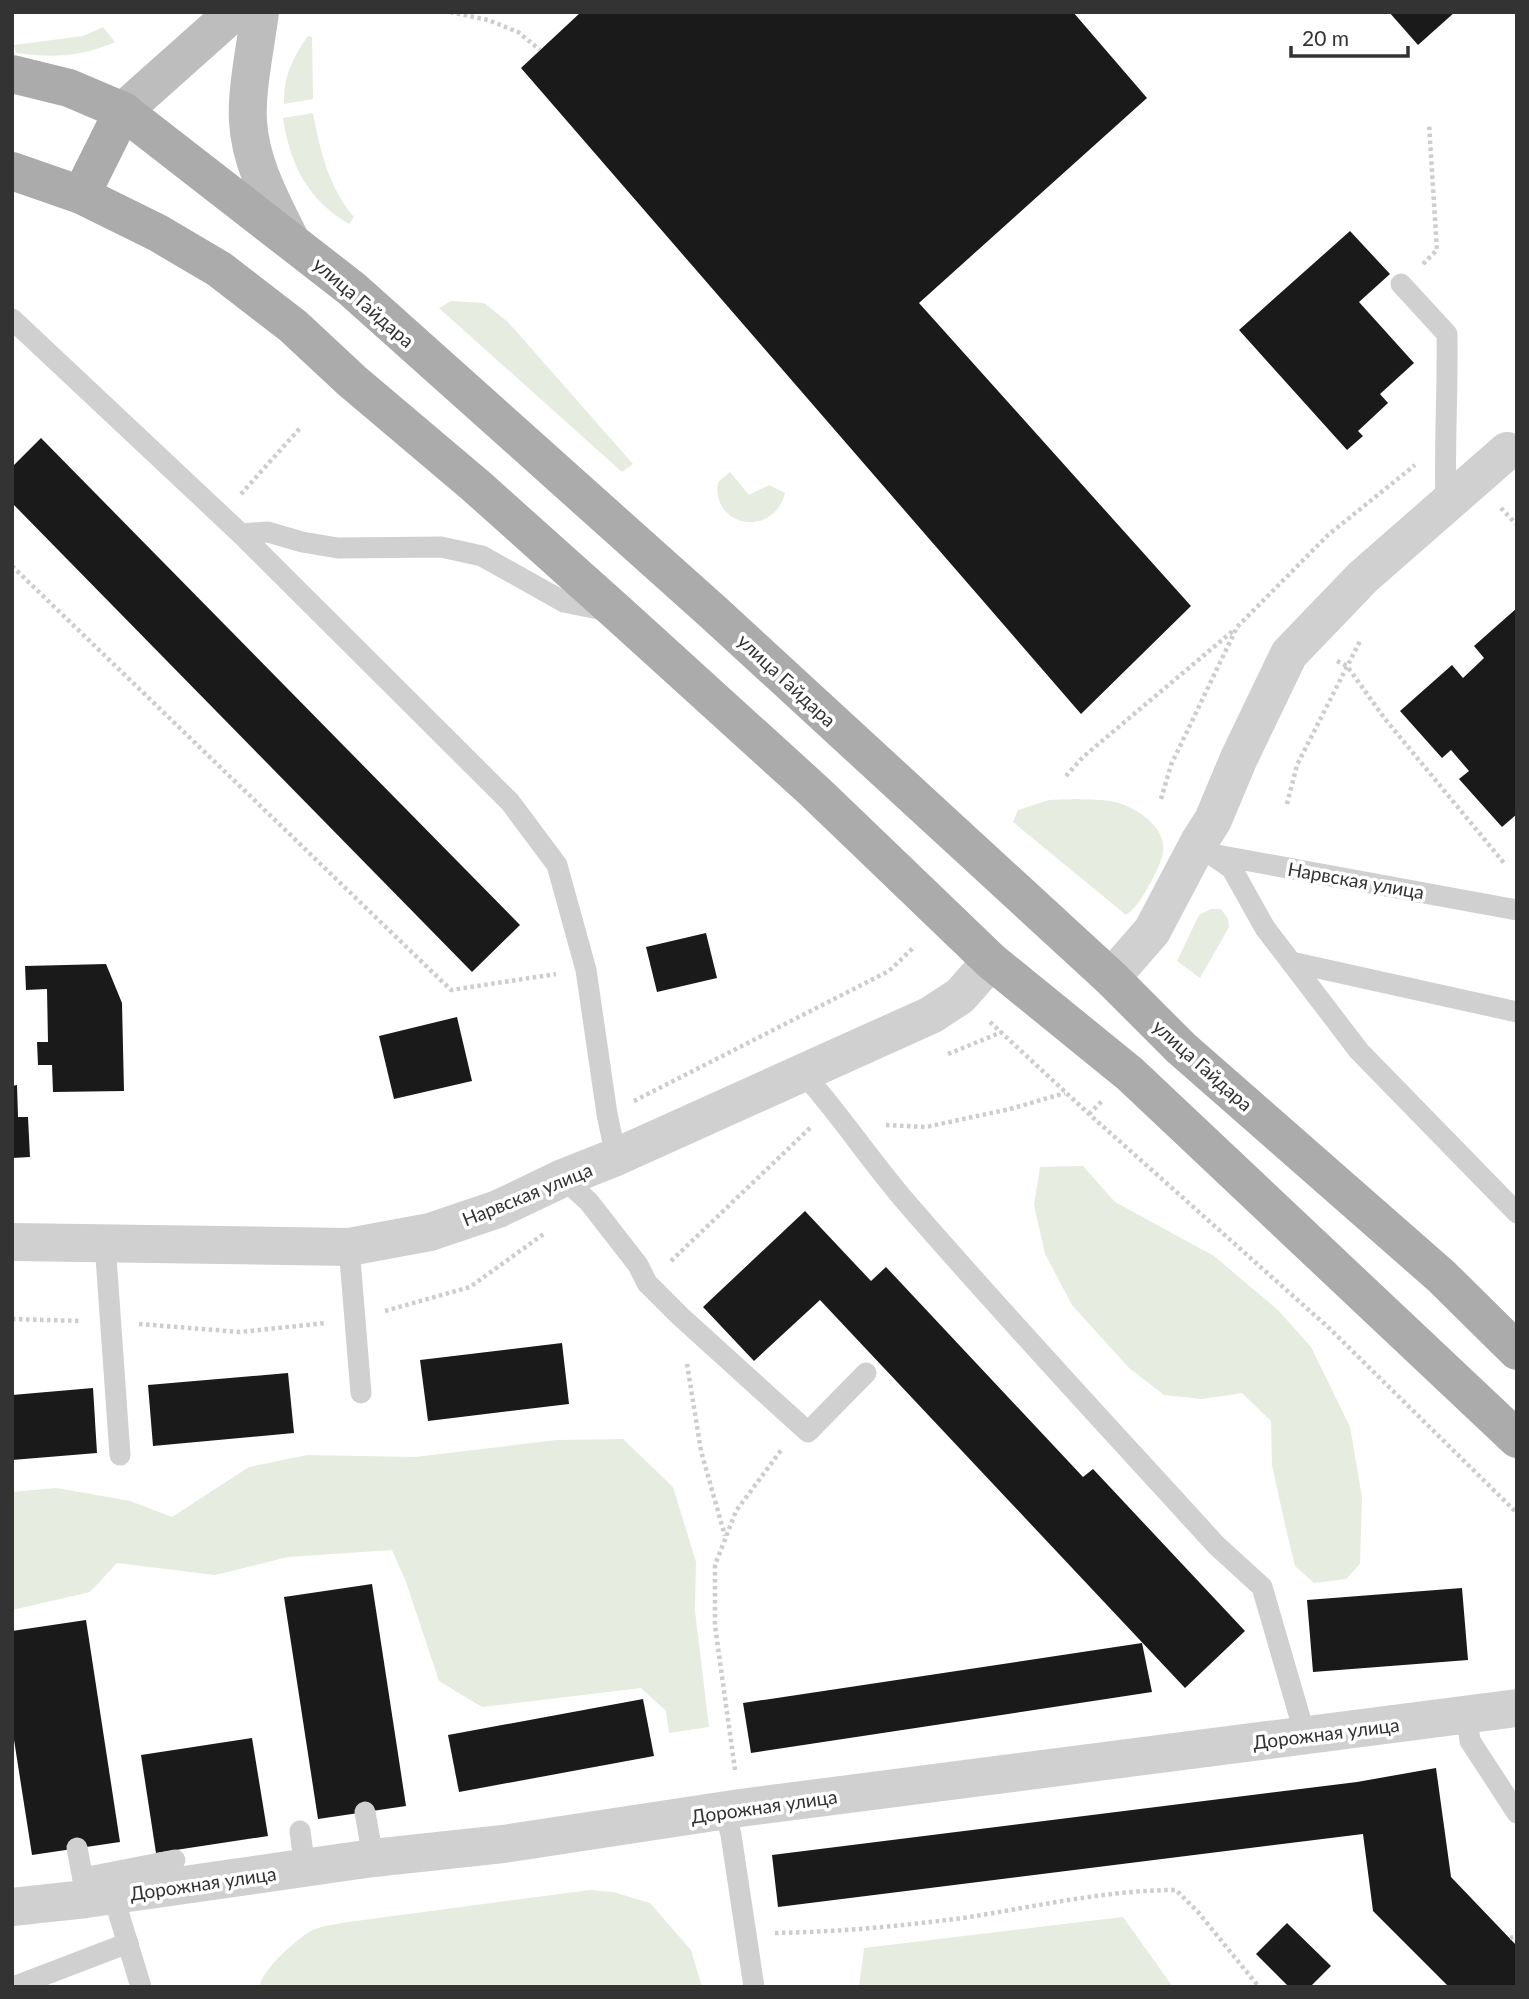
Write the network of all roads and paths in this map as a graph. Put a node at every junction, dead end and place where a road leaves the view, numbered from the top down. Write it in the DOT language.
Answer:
graph roads {
  1 [pos="234,12"];
  2 [pos="260,12"];
  3 [pos="450,12"];
  4 [pos="540,50"];
  5 [pos="12,74"];
  6 [pos="123,111"];
  7 [pos="1429,124"];
  8 [pos="12,171"];
  9 [pos="81,195"];
  10 [pos="290,239"];
  11 [pos="1401,284"];
  12 [pos="12,319"];
  13 [pos="301,427"];
  14 [pos="1507,451"];
  15 [pos="1494,500"];
  16 [pos="1446,506"];
  17 [pos="221,515"];
  18 [pos="1517,525"];
  19 [pos="241,534"];
  20 [pos="12,566"];
  21 [pos="618,612"];
  22 [pos="1237,627"];
  23 [pos="1365,630"];
  24 [pos="1327,655"];
  25 [pos="1348,666"];
  26 [pos="1066,776"];
  27 [pos="1287,804"];
  28 [pos="1202,854"];
  29 [pos="1504,863"];
  30 [pos="1517,910"];
  31 [pos="915,946"];
  32 [pos="991,961"];
  33 [pos="1292,962"];
  34 [pos="586,970"];
  35 [pos="1111,978"];
  36 [pos="1517,1012"];
  37 [pos="983,1016"];
  38 [pos="802,1072"];
  39 [pos="607,1114"];
  40 [pos="616,1157"];
  41 [pos="576,1190"];
  42 [pos="1517,1213"];
  43 [pos="12,1242"];
  44 [pos="106,1243"];
  45 [pos="349,1247"];
  46 [pos="680,1316"];
  47 [pos="12,1319"];
  48 [pos="355,1320"];
  49 [pos="111,1322"];
  50 [pos="1517,1352"];
  51 [pos="866,1373"];
  52 [pos="361,1393"];
  53 [pos="801,1423"];
  54 [pos="1517,1439"];
  55 [pos="120,1455"];
  56 [pos="1517,1513"];
  57 [pos="725,1537"];
  58 [pos="1517,1708"];
  59 [pos="1467,1715"];
  60 [pos="1305,1735"];
  61 [pos="732,1809"];
  62 [pos="365,1812"];
  63 [pos="1517,1813"];
  64 [pos="300,1831"];
  65 [pos="76,1848"];
  66 [pos="373,1858"];
  67 [pos="175,1860"];
  68 [pos="305,1869"];
  69 [pos="94,1891"];
  70 [pos="12,1907"];
  71 [pos="746,1933"];
  72 [pos="1517,1936"];
  73 [pos="1510,1938"];
  74 [pos="128,1944"];
  75 [pos="13,1987"];
  76 [pos="141,1987"];
  77 [pos="754,1987"];
  78 [pos="1259,1987"];
  1 -- 6 [label="main road"];
  2 -- 10 [label="main road"];
  3 -- 4 [label="path"];
  5 -- 6 [label="main road, улица Гайдара"];
  6 -- 9 [label="main road"];
  6 -- 10 [label="main road, улица Гайдара"];
  7 -- 11 [label="path"];
  8 -- 9 [label="main road"];
  9 -- 21 [label="main road"];
  10 -- 35 [label="main road, улица Гайдара"];
  11 -- 16 [label="lane"];
  12 -- 17 [label="lane"];
  13 -- 17 [label="path"];
  14 -- 16 [label="street"];
  15 -- 18 [label="path"];
  16 -- 28 [label="street"];
  17 -- 19 [label="lane"];
  19 -- 21 [label="lane"];
  19 -- 34 [label="lane"];
  20 -- 34 [label="path"];
  21 -- 32 [label="main road"];
  22 -- 26 [label="path"];
  23 -- 25 [label="path"];
  24 -- 25 [label="path"];
  25 -- 27 [label="path"];
  25 -- 29 [label="path"];
  28 -- 30 [label="lane, Нарвская улица"];
  28 -- 33 [label="lane"];
  28 -- 35 [label="street"];
  31 -- 39 [label="path"];
  32 -- 38 [label="street, Нарвская улица"];
  32 -- 54 [label="main road"];
  33 -- 36 [label="lane"];
  33 -- 42 [label="lane"];
  34 -- 39 [label="lane"];
  35 -- 50 [label="main road, улица Гайдара"];
  37 -- 56 [label="path"];
  38 -- 40 [label="street, Нарвская улица"];
  38 -- 60 [label="lane"];
  39 -- 40 [label="lane"];
  40 -- 41 [label="street, Нарвская улица"];
  41 -- 45 [label="street, Нарвская улица"];
  41 -- 46 [label="lane"];
  41 -- 48 [label="path"];
  43 -- 44 [label="street, Нарвская улица"];
  44 -- 45 [label="street, Нарвская улица"];
  44 -- 49 [label="lane"];
  45 -- 48 [label="lane"];
  46 -- 53 [label="lane"];
  46 -- 57 [label="path"];
  47 -- 49 [label="path"];
  48 -- 49 [label="path"];
  48 -- 52 [label="lane"];
  49 -- 55 [label="lane"];
  51 -- 53 [label="lane"];
  53 -- 57 [label="path"];
  57 -- 61 [label="path"];
  58 -- 59 [label="street, Дорожная улица"];
  59 -- 60 [label="street, Дорожная улица"];
  59 -- 63 [label="lane"];
  60 -- 61 [label="street, Дорожная улица"];
  61 -- 66 [label="street, Дорожная улица"];
  61 -- 71 [label="lane"];
  62 -- 66 [label="lane"];
  64 -- 68 [label="lane"];
  65 -- 69 [label="lane"];
  66 -- 68 [label="street, Дорожная улица"];
  67 -- 69 [label="lane"];
  68 -- 69 [label="street, Дорожная улица"];
  69 -- 70 [label="street, Дорожная улица"];
  69 -- 74 [label="lane"];
  71 -- 77 [label="lane"];
  71 -- 78 [label="path"];
  72 -- 73 [label="path"];
  74 -- 75 [label="lane"];
  74 -- 76 [label="lane"];
}
